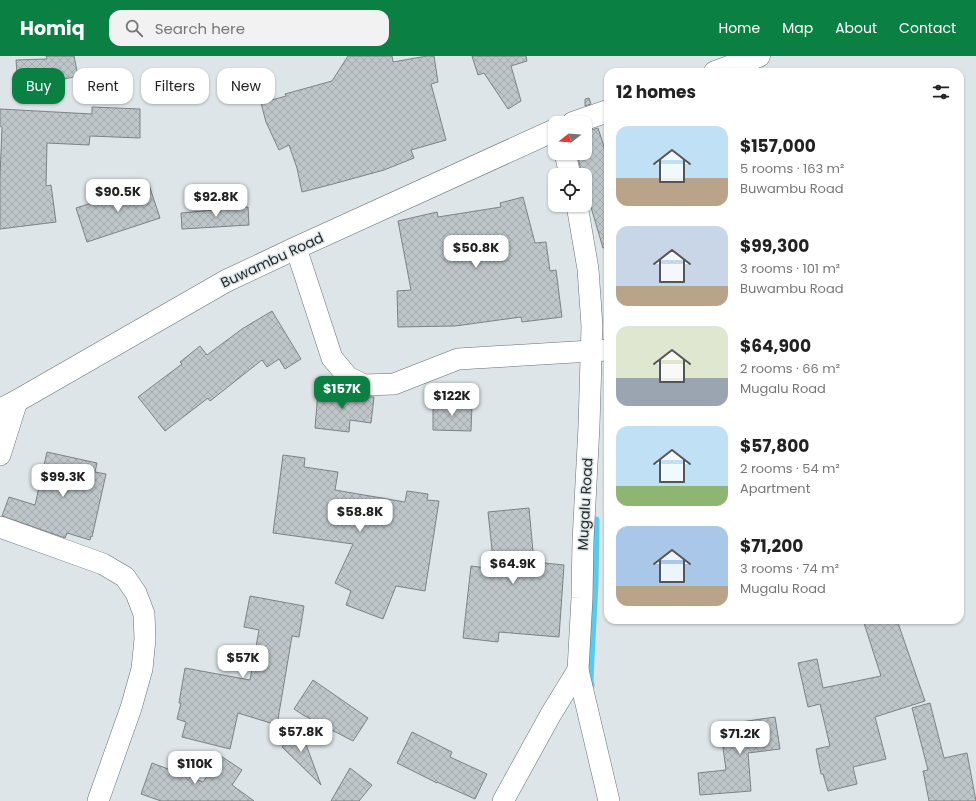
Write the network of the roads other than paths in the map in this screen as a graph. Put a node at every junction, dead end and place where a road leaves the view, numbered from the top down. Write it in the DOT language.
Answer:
graph roads {
  1 [pos="759,56"];
  2 [pos="726,68"];
  3 [pos="604,112"];
  4 [pos="592,117"];
  5 [pos="548,133"];
  6 [pos="578,212"];
  7 [pos="296,248"];
  8 [pos="600,350"];
  9 [pos="8,406"];
  10 [pos="0,455"];
  11 [pos="0,527"];
  12 [pos="578,670"];
  13 [pos="98,801"];
  14 [pos="503,801"];
  15 [pos="609,801"];
  1 -- 2 [label="street"];
  3 -- 4 [label="street"];
  5 -- 7 [label="street, Buwambu Road"];
  6 -- 8 [label="street, Mugalu Road"];
  7 -- 8 [label="street"];
  7 -- 9 [label="street, Buwambu Road"];
  8 -- 12 [label="street, Mugalu Road"];
  9 -- 10 [label="street"];
  11 -- 13 [label="street"];
  12 -- 14 [label="street"];
  12 -- 15 [label="street, Mugalu Road"];
}
